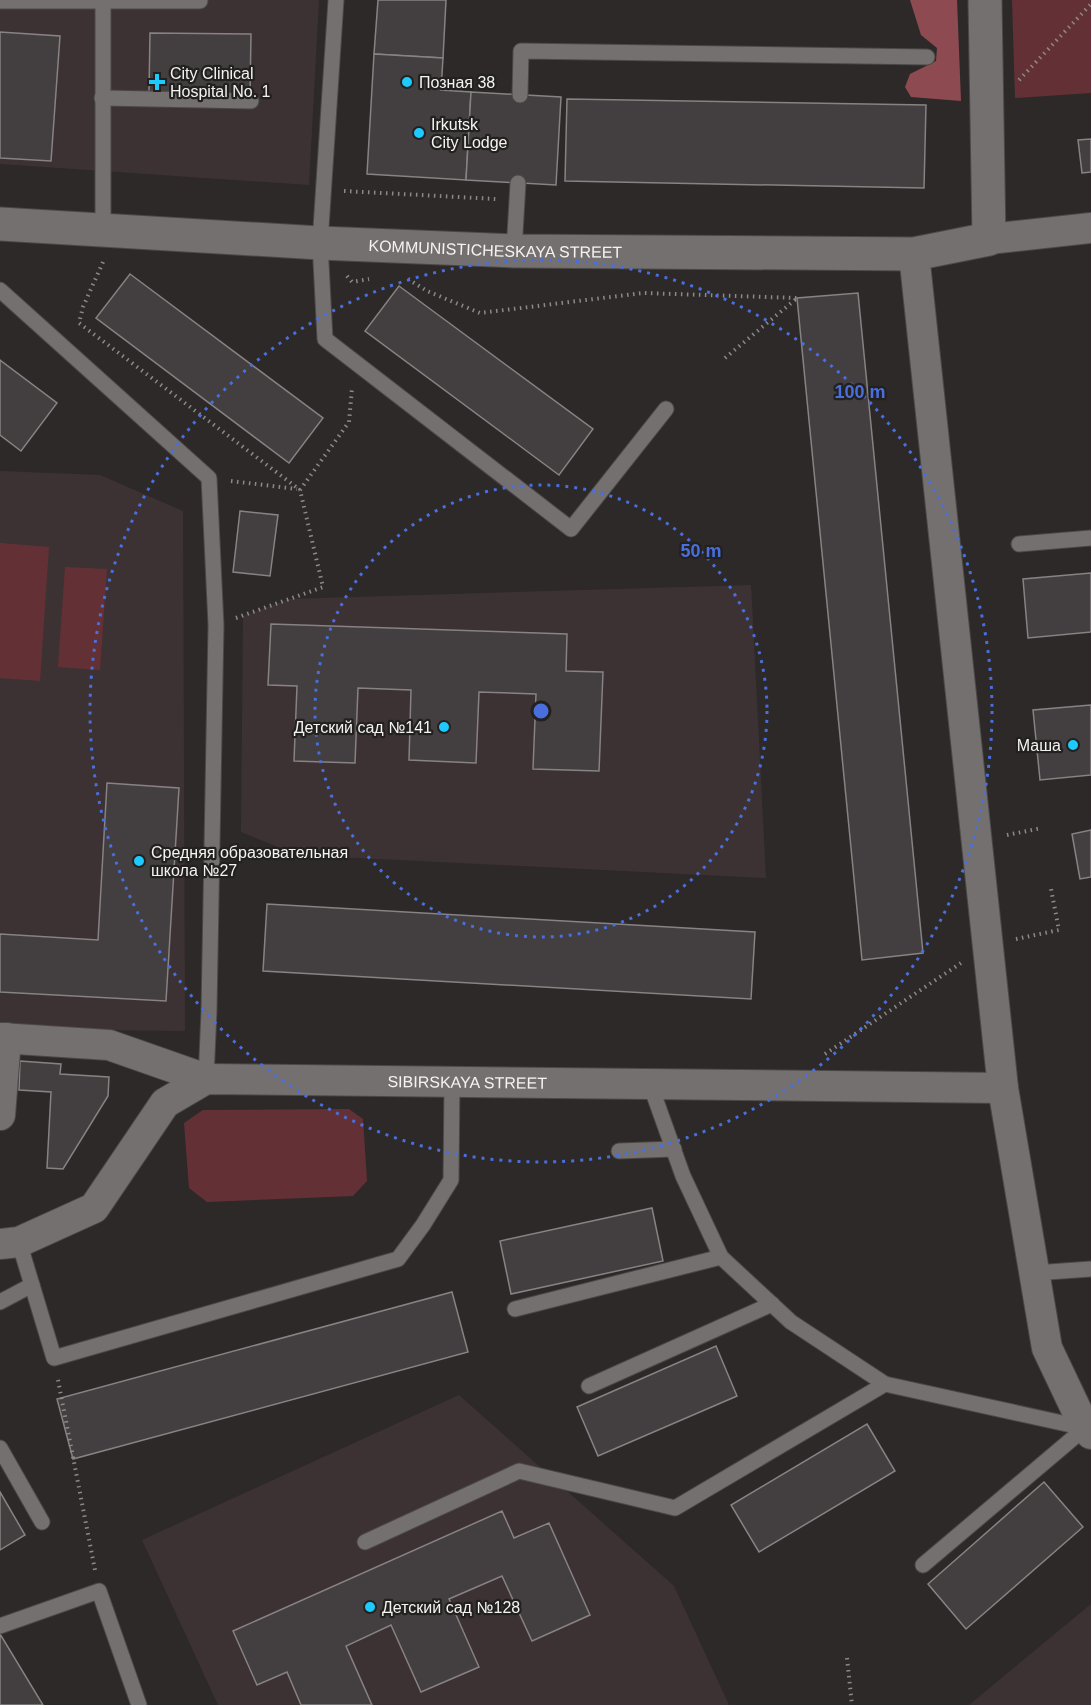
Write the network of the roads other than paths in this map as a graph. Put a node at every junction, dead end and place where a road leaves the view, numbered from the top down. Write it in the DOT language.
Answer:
graph roads {
  1 [pos="103,0"];
  2 [pos="336,0"];
  3 [pos="985,0"];
  4 [pos="0,1"];
  5 [pos="200,1"];
  6 [pos="927,57"];
  7 [pos="520,95"];
  8 [pos="102,98"];
  9 [pos="251,101"];
  10 [pos="518,183"];
  11 [pos="0,224"];
  12 [pos="1091,228"];
  13 [pos="990,238"];
  14 [pos="320,243"];
  15 [pos="103,246"];
  16 [pos="514,251"];
  17 [pos="914,254"];
  18 [pos="0,290"];
  19 [pos="666,409"];
  20 [pos="1091,538"];
  21 [pos="1019,544"];
  22 [pos="3,1038"];
  23 [pos="206,1079"];
  24 [pos="452,1082"];
  25 [pos="650,1084"];
  26 [pos="1003,1088"];
  27 [pos="0,1115"];
  28 [pos="674,1149"];
  29 [pos="619,1152"];
  30 [pos="9,1243"];
  31 [pos="721,1257"];
  32 [pos="1091,1269"];
  33 [pos="1035,1273"];
  34 [pos="32,1285"];
  35 [pos="0,1302"];
  36 [pos="772,1304"];
  37 [pos="515,1309"];
  38 [pos="885,1384"];
  39 [pos="589,1386"];
  40 [pos="1088,1431"];
  41 [pos="0,1448"];
  42 [pos="42,1522"];
  43 [pos="365,1542"];
  44 [pos="923,1565"];
  45 [pos="0,1626"];
  46 [pos="139,1705"];
  1 -- 4 [label="lane"];
  1 -- 5 [label="lane"];
  1 -- 8 [label="lane"];
  2 -- 14 [label="lane"];
  3 -- 13 [label="street"];
  6 -- 7 [label="lane"];
  8 -- 9 [label="lane"];
  8 -- 15 [label="lane"];
  10 -- 16 [label="lane"];
  11 -- 15 [label="street, KOMMUNISTICHESKAYA STREET"];
  12 -- 13 [label="street"];
  13 -- 17 [label="street, KOMMUNISTICHESKAYA STREET"];
  14 -- 15 [label="street, KOMMUNISTICHESKAYA STREET"];
  14 -- 16 [label="street, KOMMUNISTICHESKAYA STREET"];
  14 -- 19 [label="lane"];
  16 -- 17 [label="street, KOMMUNISTICHESKAYA STREET"];
  17 -- 26 [label="street"];
  18 -- 23 [label="lane"];
  20 -- 21 [label="lane"];
  22 -- 23 [label="street"];
  22 -- 27 [label="street"];
  23 -- 24 [label="street, SIBIRSKAYA STREET"];
  23 -- 30 [label="street"];
  24 -- 25 [label="street, SIBIRSKAYA STREET"];
  24 -- 34 [label="lane"];
  25 -- 26 [label="street, SIBIRSKAYA STREET"];
  25 -- 28 [label="lane"];
  26 -- 33 [label="street"];
  28 -- 29 [label="lane"];
  28 -- 31 [label="lane"];
  30 -- 34 [label="lane"];
  31 -- 36 [label="lane"];
  31 -- 37 [label="lane"];
  32 -- 33 [label="lane"];
  33 -- 40 [label="street"];
  34 -- 35 [label="lane"];
  36 -- 38 [label="lane"];
  36 -- 39 [label="lane"];
  38 -- 40 [label="lane"];
  38 -- 43 [label="lane"];
  40 -- 44 [label="lane"];
  41 -- 42 [label="lane"];
  45 -- 46 [label="lane"];
}
